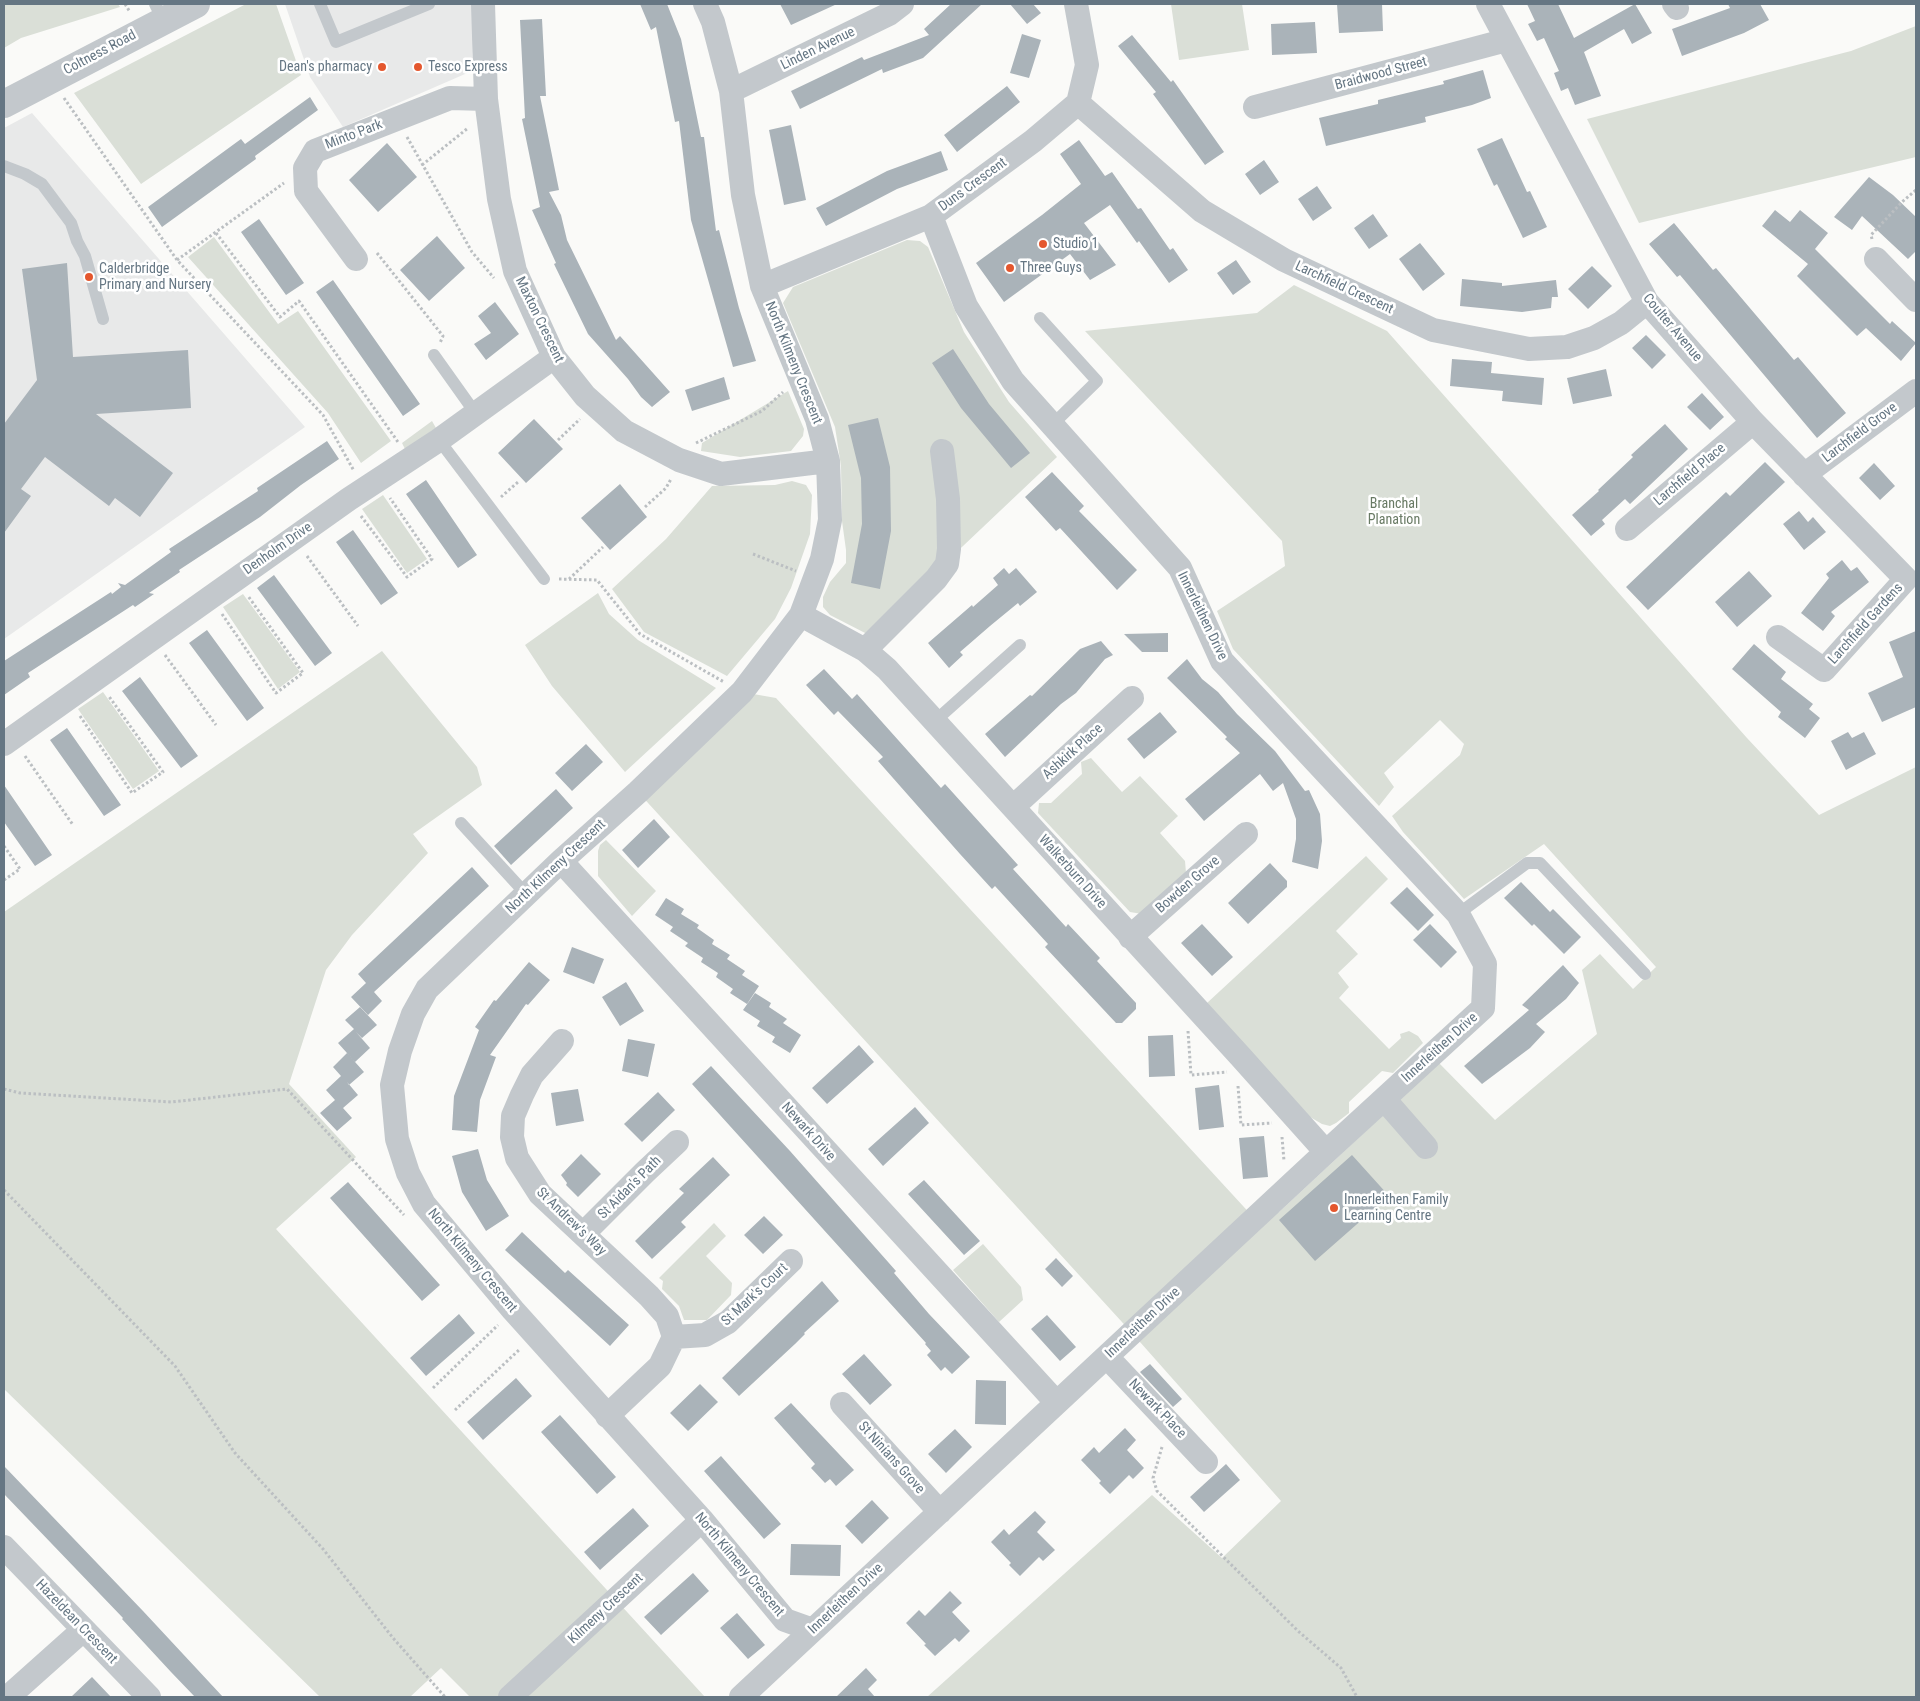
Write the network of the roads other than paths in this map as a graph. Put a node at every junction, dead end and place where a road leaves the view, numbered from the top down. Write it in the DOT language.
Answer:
graph roads {
  1 [pos="196,4"];
  2 [pos="320,4"];
  3 [pos="429,4"];
  4 [pos="483,4"];
  5 [pos="705,4"];
  6 [pos="902,4"];
  7 [pos="1076,4"];
  8 [pos="1488,4"];
  9 [pos="159,12"];
  10 [pos="1507,40"];
  11 [pos="732,91"];
  12 [pos="1078,103"];
  13 [pos="4,104"];
  14 [pos="487,106"];
  15 [pos="1255,107"];
  16 [pos="4,166"];
  17 [pos="931,216"];
  18 [pos="356,259"];
  19 [pos="1876,259"];
  20 [pos="762,286"];
  21 [pos="1916,300"];
  22 [pos="1647,302"];
  23 [pos="1040,318"];
  24 [pos="103,319"];
  25 [pos="434,355"];
  26 [pos="554,357"];
  27 [pos="1916,390"];
  28 [pos="476,414"];
  29 [pos="1753,422"];
  30 [pos="1052,425"];
  31 [pos="439,440"];
  32 [pos="942,451"];
  33 [pos="828,461"];
  34 [pos="1804,475"];
  35 [pos="1628,529"];
  36 [pos="544,579"];
  37 [pos="1911,580"];
  38 [pos="801,615"];
  39 [pos="1778,637"];
  40 [pos="1020,645"];
  41 [pos="865,650"];
  42 [pos="1132,698"];
  43 [pos="935,721"];
  44 [pos="8,741"];
  45 [pos="1013,807"];
  46 [pos="461,823"];
  47 [pos="1246,834"];
  48 [pos="561,861"];
  49 [pos="526,894"];
  50 [pos="1458,914"];
  51 [pos="1130,937"];
  52 [pos="1645,974"];
  53 [pos="562,1041"];
  54 [pos="1384,1098"];
  55 [pos="677,1142"];
  56 [pos="1426,1147"];
  57 [pos="1326,1152"];
  58 [pos="583,1234"];
  59 [pos="791,1261"];
  60 [pos="674,1337"];
  61 [pos="1107,1357"];
  62 [pos="1056,1402"];
  63 [pos="842,1404"];
  64 [pos="607,1416"];
  65 [pos="1206,1462"];
  66 [pos="940,1512"];
  67 [pos="702,1520"];
  68 [pos="4,1547"];
  69 [pos="83,1630"];
  70 [pos="813,1630"];
  71 [pos="8,1697"];
  72 [pos="148,1697"];
  73 [pos="510,1697"];
  74 [pos="741,1697"];
  1 -- 9 [label="street, Coltness Road"];
  2 -- 3 [label="lane"];
  4 -- 14 [label="street, Maxton Crescent"];
  5 -- 11 [label="street, North Kilmeny Crescent"];
  6 -- 11 [label="street, Linden Avenue"];
  7 -- 12 [label="street"];
  8 -- 10 [label="street, Coulter Avenue"];
  9 -- 13 [label="street, Coltness Road"];
  10 -- 15 [label="street, Braidwood Street"];
  10 -- 22 [label="street, Coulter Avenue"];
  11 -- 20 [label="street, North Kilmeny Crescent"];
  12 -- 17 [label="street, Duns Crescent"];
  12 -- 22 [label="street, Larchfield Crescent"];
  14 -- 18 [label="street, Minto Park"];
  14 -- 26 [label="street, Maxton Crescent"];
  16 -- 24 [label="lane"];
  17 -- 20 [label="street, Duns Crescent"];
  17 -- 30 [label="street, Innerleithen Drive"];
  19 -- 21 [label="street"];
  20 -- 33 [label="street, North Kilmeny Crescent"];
  22 -- 29 [label="street, Coulter Avenue"];
  23 -- 30 [label="lane"];
  25 -- 28 [label="lane"];
  26 -- 28 [label="street, Denholm Drive"];
  26 -- 33 [label="street, Maxton Crescent"];
  27 -- 34 [label="street, Larchfield Grove"];
  28 -- 31 [label="street, Denholm Drive"];
  29 -- 34 [label="street, Coulter Avenue"];
  29 -- 35 [label="street, Larchfield Place"];
  30 -- 50 [label="street, Innerleithen Drive"];
  31 -- 36 [label="lane"];
  31 -- 44 [label="street, Denholm Drive"];
  32 -- 41 [label="street"];
  33 -- 38 [label="street, North Kilmeny Crescent"];
  34 -- 37 [label="street, Coulter Avenue"];
  37 -- 39 [label="street, Larchfield Gardens"];
  38 -- 41 [label="street, Walkerburn Drive"];
  38 -- 48 [label="street, North Kilmeny Crescent"];
  40 -- 43 [label="lane"];
  41 -- 43 [label="street, Walkerburn Drive"];
  42 -- 45 [label="street, Ashkirk Place"];
  43 -- 45 [label="street, Walkerburn Drive"];
  45 -- 51 [label="street, Walkerburn Drive"];
  46 -- 49 [label="lane"];
  47 -- 51 [label="street, Bowden Grove"];
  48 -- 49 [label="street, North Kilmeny Crescent"];
  48 -- 62 [label="street, Newark Drive"];
  49 -- 64 [label="street, North Kilmeny Crescent"];
  50 -- 52 [label="lane"];
  50 -- 54 [label="street, Innerleithen Drive"];
  51 -- 57 [label="street, Walkerburn Drive"];
  53 -- 58 [label="street, St Andrew's Way"];
  54 -- 56 [label="street"];
  54 -- 57 [label="street, Innerleithen Drive"];
  55 -- 58 [label="street, St Aidan's Path"];
  57 -- 61 [label="street, Innerleithen Drive"];
  58 -- 60 [label="street, St Andrew's Way"];
  59 -- 60 [label="street, St Mark's Court"];
  60 -- 64 [label="street"];
  61 -- 62 [label="street, Innerleithen Drive"];
  61 -- 65 [label="street, Newark Place"];
  62 -- 66 [label="street, Innerleithen Drive"];
  63 -- 66 [label="street, St Ninians Grove"];
  64 -- 67 [label="street, North Kilmeny Crescent"];
  66 -- 70 [label="street, Innerleithen Drive"];
  67 -- 70 [label="street, North Kilmeny Crescent"];
  67 -- 73 [label="street, Kilmeny Crescent"];
  68 -- 69 [label="street, Hazeldean Crescent"];
  69 -- 71 [label="street"];
  69 -- 72 [label="street, Hazeldean Crescent"];
  70 -- 74 [label="street, Innerleithen Drive"];
}
